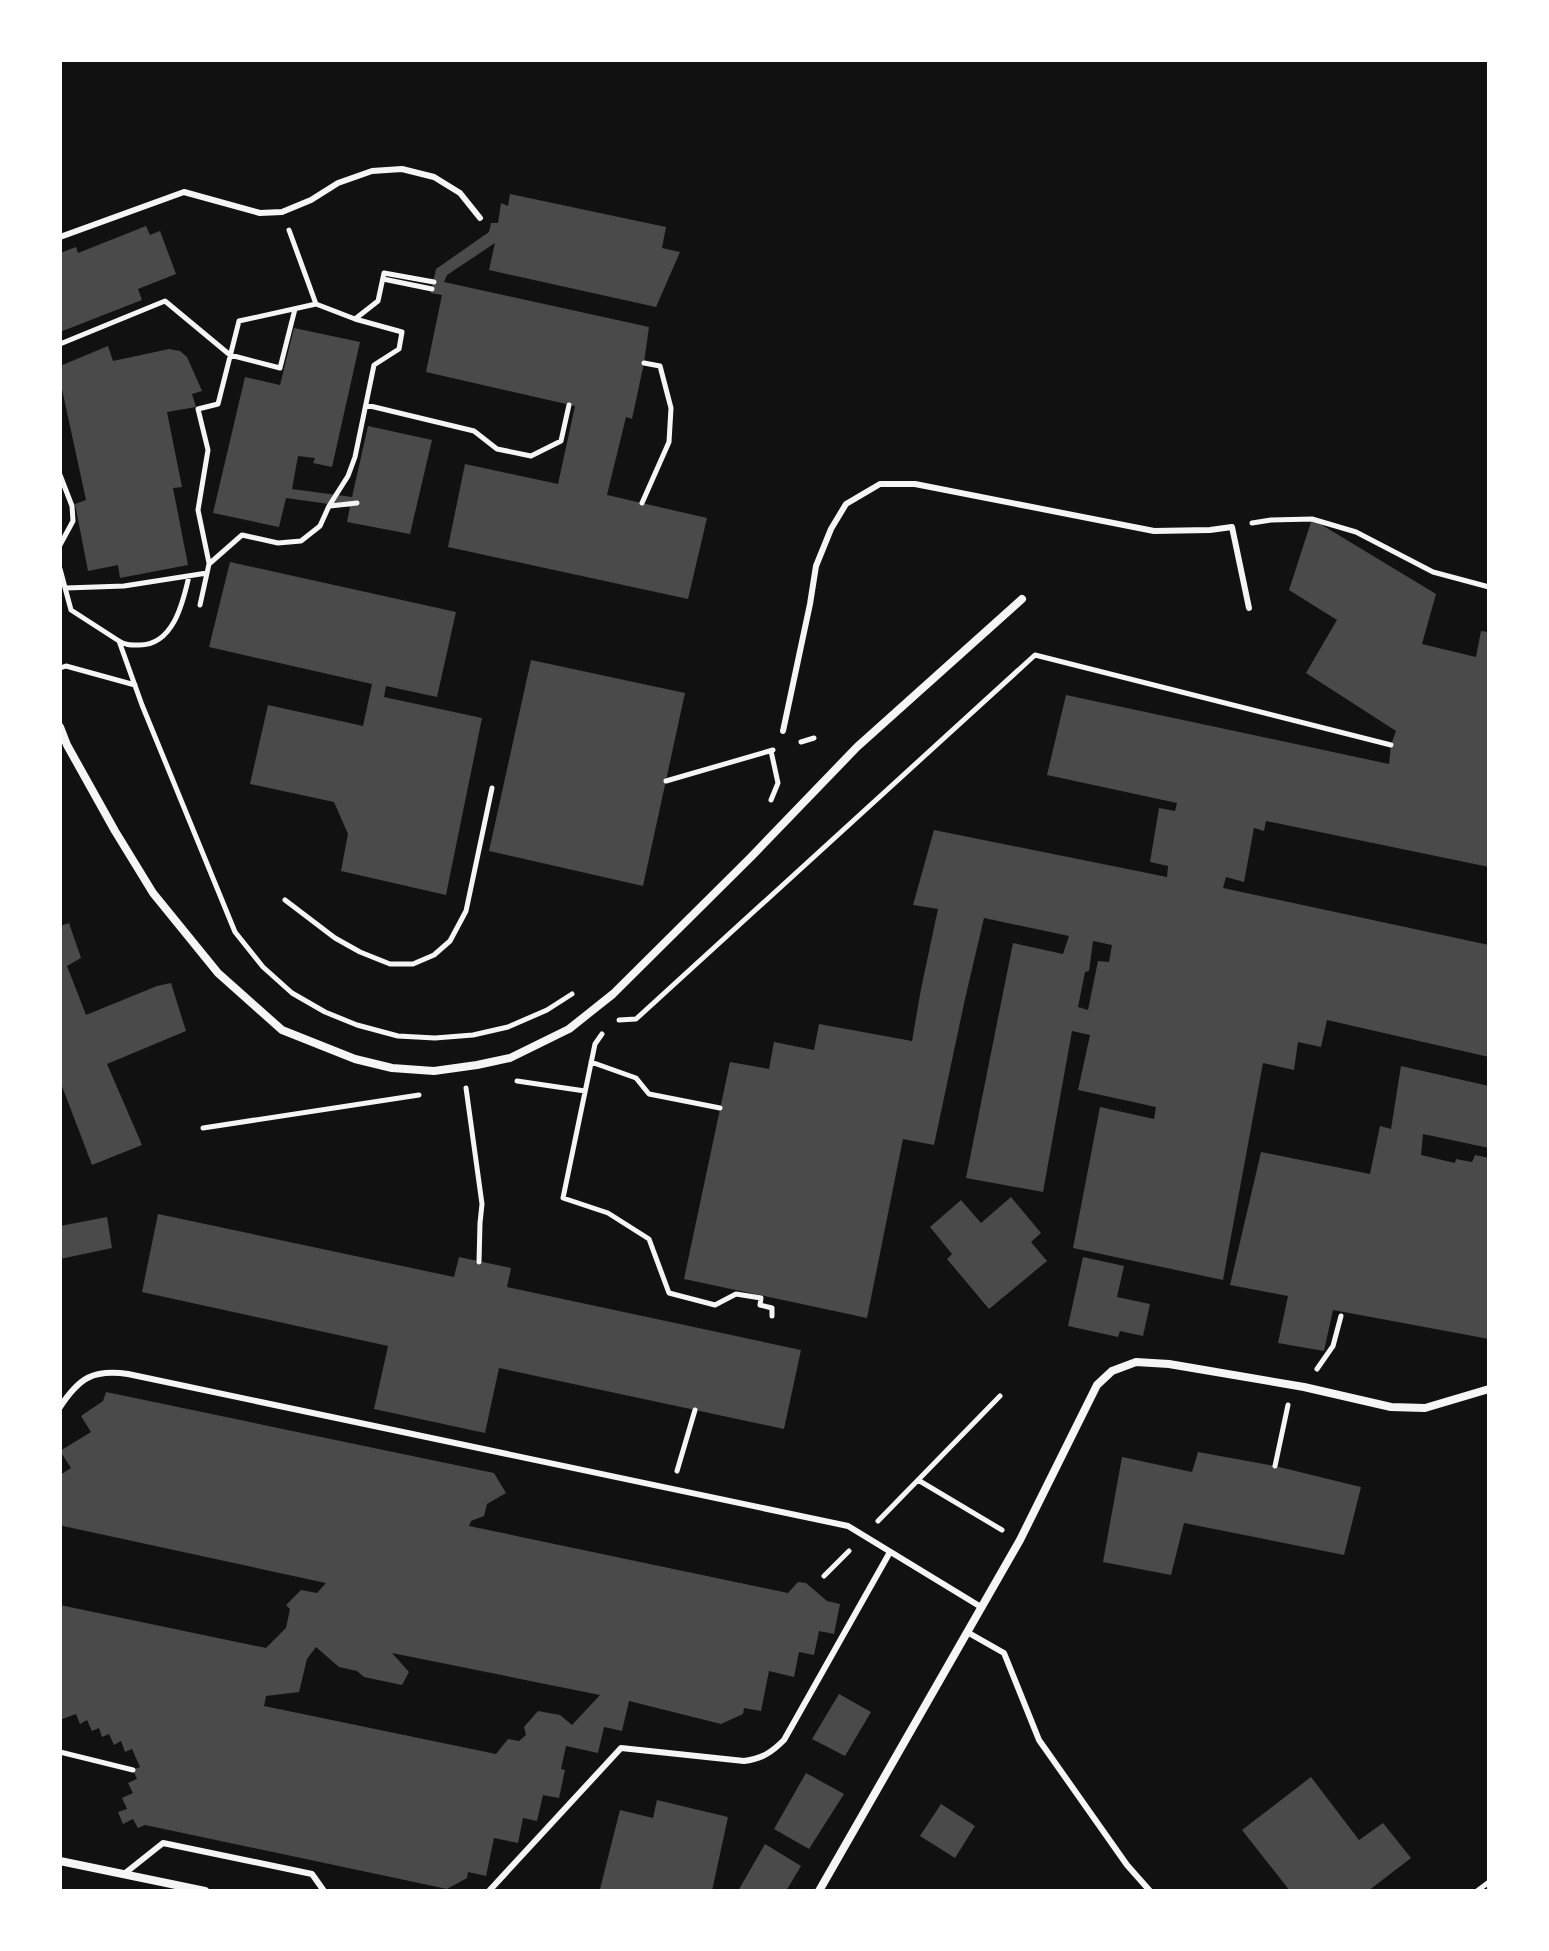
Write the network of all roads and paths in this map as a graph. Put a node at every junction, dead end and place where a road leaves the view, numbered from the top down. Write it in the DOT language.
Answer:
graph roads {
  1 [pos="282,212"];
  2 [pos="480,218"];
  3 [pos="60,237"];
  4 [pos="433,286"];
  5 [pos="316,304"];
  6 [pos="295,309"];
  7 [pos="355,319"];
  8 [pos="60,344"];
  9 [pos="230,355"];
  10 [pos="644,363"];
  11 [pos="366,405"];
  12 [pos="569,405"];
  13 [pos="60,475"];
  14 [pos="357,503"];
  15 [pos="642,503"];
  16 [pos="329,506"];
  17 [pos="1232,527"];
  18 [pos="60,545"];
  19 [pos="209,564"];
  20 [pos="60,569"];
  21 [pos="207,573"];
  22 [pos="189,576"];
  23 [pos="1489,587"];
  24 [pos="65,588"];
  25 [pos="1022,599"];
  26 [pos="200,605"];
  27 [pos="1249,608"];
  28 [pos="119,641"];
  29 [pos="60,668"];
  30 [pos="135,685"];
  31 [pos="60,727"];
  32 [pos="783,731"];
  33 [pos="814,738"];
  34 [pos="800,742"];
  35 [pos="1391,745"];
  36 [pos="64,747"];
  37 [pos="785,747"];
  38 [pos="771,751"];
  39 [pos="666,781"];
  40 [pos="492,788"];
  41 [pos="770,802"];
  42 [pos="285,900"];
  43 [pos="580,989"];
  44 [pos="613,1023"];
  45 [pos="602,1034"];
  46 [pos="591,1062"];
  47 [pos="516,1081"];
  48 [pos="466,1088"];
  49 [pos="585,1091"];
  50 [pos="431,1093"];
  51 [pos="720,1108"];
  52 [pos="203,1128"];
  53 [pos="479,1262"];
  54 [pos="772,1316"];
  55 [pos="1489,1389"];
  56 [pos="1000,1396"];
  57 [pos="60,1407"];
  58 [pos="695,1410"];
  59 [pos="676,1474"];
  60 [pos="863,1536"];
  61 [pos="890,1552"];
  62 [pos="824,1576"];
  63 [pos="981,1607"];
  64 [pos="967,1632"];
  65 [pos="60,1752"];
  66 [pos="133,1770"];
  67 [pos="60,1861"];
  68 [pos="124,1874"];
  69 [pos="1489,1882"];
  70 [pos="205,1891"];
  71 [pos="324,1891"];
  72 [pos="489,1891"];
  73 [pos="819,1891"];
  74 [pos="1150,1891"];
  75 [pos="1477,1891"];
  1 -- 2 [label="lane"];
  1 -- 3 [label="lane"];
  1 -- 5 [label="path"];
  4 -- 7 [label="path"];
  5 -- 6 [label="path"];
  5 -- 7 [label="path"];
  6 -- 9 [label="path"];
  6 -- 9 [label="path"];
  7 -- 11 [label="path"];
  8 -- 9 [label="path"];
  9 -- 19 [label="path"];
  10 -- 15 [label="path"];
  11 -- 12 [label="path"];
  11 -- 16 [label="path"];
  13 -- 18 [label="path"];
  14 -- 16 [label="path"];
  16 -- 19 [label="path"];
  17 -- 23 [label="path"];
  17 -- 27 [label="lane"];
  17 -- 32 [label="lane"];
  19 -- 21 [label="path"];
  20 -- 24 [label="path"];
  21 -- 22 [label="path"];
  21 -- 26 [label="path"];
  22 -- 24 [label="path"];
  22 -- 28 [label="path"];
  24 -- 28 [label="path"];
  25 -- 36 [label="street"];
  28 -- 30 [label="path"];
  29 -- 30 [label="path"];
  30 -- 43 [label="path"];
  31 -- 36 [label="street"];
  33 -- 34 [label="path"];
  35 -- 44 [label="path"];
  37 -- 38 [label="path"];
  38 -- 39 [label="path"];
  38 -- 41 [label="path"];
  40 -- 42 [label="path"];
  45 -- 46 [label="path"];
  46 -- 49 [label="path"];
  46 -- 51 [label="path"];
  47 -- 49 [label="path"];
  48 -- 53 [label="path"];
  49 -- 54 [label="path"];
  50 -- 52 [label="path"];
  55 -- 63 [label="street"];
  56 -- 60 [label="path"];
  57 -- 60 [label="lane"];
  58 -- 59 [label="path"];
  60 -- 61 [label="lane"];
  60 -- 62 [label="path"];
  61 -- 63 [label="lane"];
  61 -- 72 [label="lane"];
  63 -- 64 [label="street"];
  64 -- 73 [label="street"];
  64 -- 74 [label="lane"];
  65 -- 66 [label="path"];
  67 -- 68 [label="street"];
  68 -- 70 [label="street"];
  68 -- 71 [label="lane"];
  69 -- 75 [label="path"];
}
